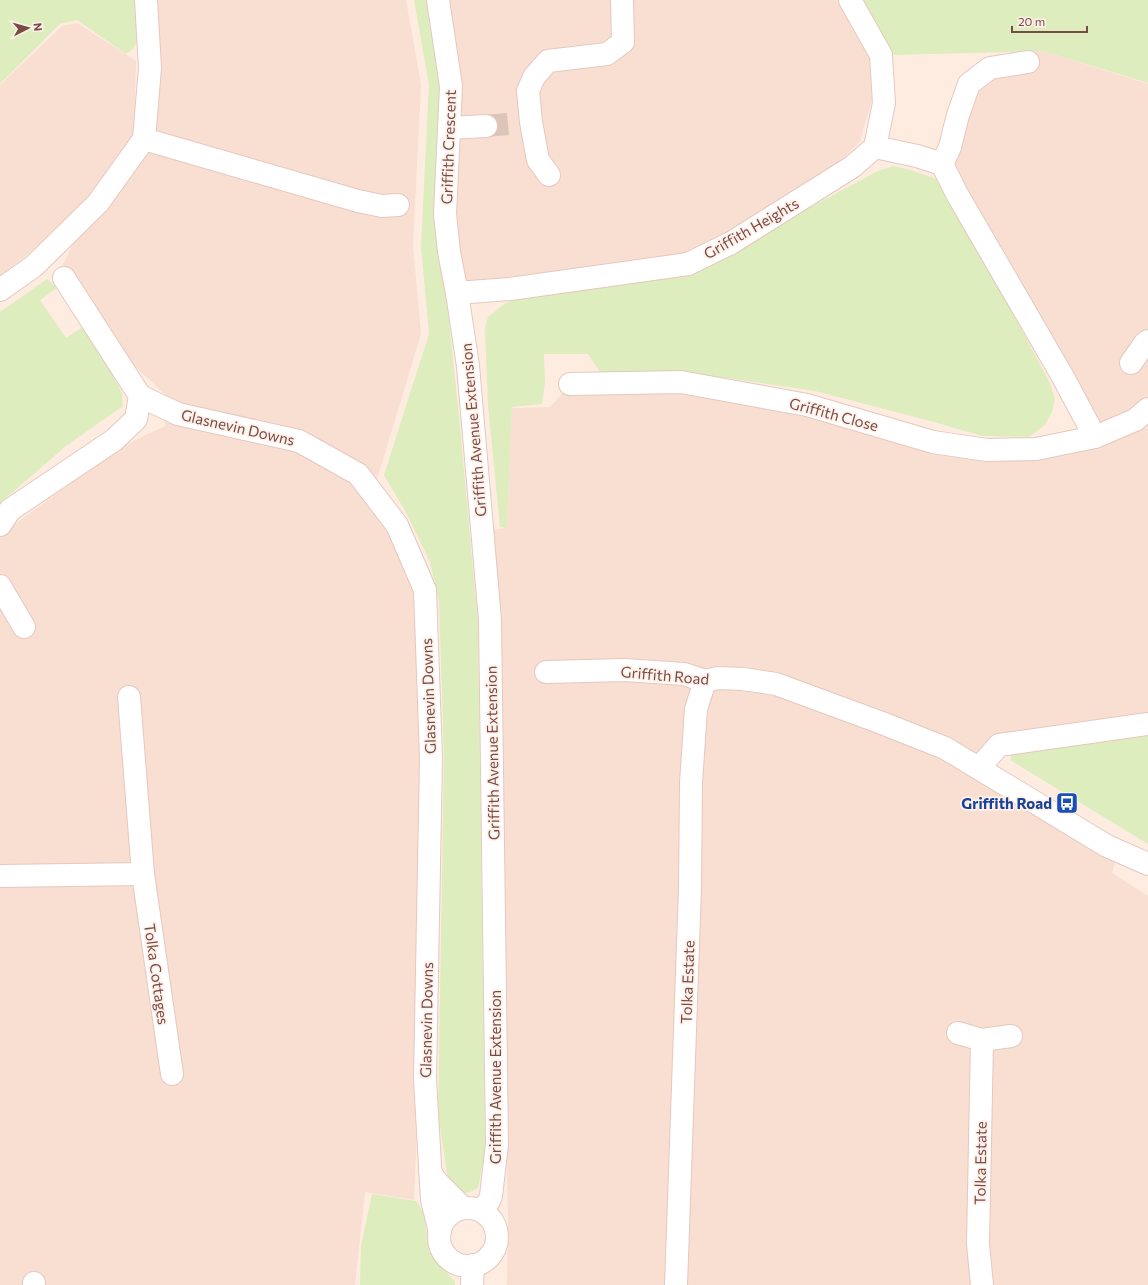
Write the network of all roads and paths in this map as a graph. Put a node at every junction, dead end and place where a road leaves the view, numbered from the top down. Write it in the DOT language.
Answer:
graph roads {
  1 [pos="146,0"];
  2 [pos="438,0"];
  3 [pos="622,0"];
  4 [pos="850,0"];
  5 [pos="1028,62"];
  6 [pos="486,126"];
  7 [pos="449,128"];
  8 [pos="144,139"];
  9 [pos="875,147"];
  10 [pos="942,164"];
  11 [pos="549,175"];
  12 [pos="398,205"];
  13 [pos="64,278"];
  14 [pos="0,290"];
  15 [pos="457,293"];
  16 [pos="1148,341"];
  17 [pos="1131,363"];
  18 [pos="570,384"];
  19 [pos="140,396"];
  20 [pos="1148,408"];
  21 [pos="1095,437"];
  22 [pos="0,525"];
  23 [pos="0,586"];
  24 [pos="24,627"];
  25 [pos="546,672"];
  26 [pos="705,681"];
  27 [pos="129,697"];
  28 [pos="1148,724"];
  29 [pos="979,768"];
  30 [pos="1148,864"];
  31 [pos="143,874"];
  32 [pos="0,876"];
  33 [pos="958,1033"];
  34 [pos="1011,1036"];
  35 [pos="982,1040"];
  36 [pos="172,1074"];
  37 [pos="430,1171"];
  38 [pos="472,1209"];
  39 [pos="440,1232"];
  40 [pos="472,1275"];
  41 [pos="676,1285"];
  42 [pos="982,1285"];
  1 -- 8 [label="street"];
  2 -- 7 [label="street, Griffith Crescent"];
  3 -- 11 [label="street"];
  4 -- 9 [label="street"];
  5 -- 10 [label="street"];
  6 -- 7 [label="street"];
  7 -- 15 [label="street, Griffith Crescent"];
  8 -- 12 [label="street"];
  8 -- 14 [label="street"];
  9 -- 10 [label="street"];
  9 -- 15 [label="street, Griffith Heights"];
  10 -- 21 [label="street"];
  13 -- 19 [label="street"];
  15 -- 38 [label="street, Griffith Avenue Extension"];
  16 -- 17 [label="street"];
  18 -- 21 [label="street, Griffith Close"];
  19 -- 22 [label="street"];
  19 -- 37 [label="street, Glasnevin Downs"];
  20 -- 21 [label="street, Griffith Close"];
  23 -- 24 [label="street"];
  25 -- 26 [label="street, Griffith Road"];
  26 -- 29 [label="street, Griffith Road"];
  26 -- 41 [label="street, Tolka Estate"];
  27 -- 31 [label="street, Tolka Cottages"];
  28 -- 29 [label="street"];
  29 -- 30 [label="street, Griffith Road"];
  31 -- 32 [label="street"];
  31 -- 36 [label="street, Tolka Cottages"];
  33 -- 35 [label="street"];
  34 -- 35 [label="street"];
  35 -- 42 [label="street, Tolka Estate"];
  37 -- 38 [label="street"];
  37 -- 39 [label="street, Glasnevin Downs"];
  38 -- 39 [label="street, Griffith Avenue Extension"];
  38 -- 40 [label="street"];
  39 -- 40 [label="street"];
}
